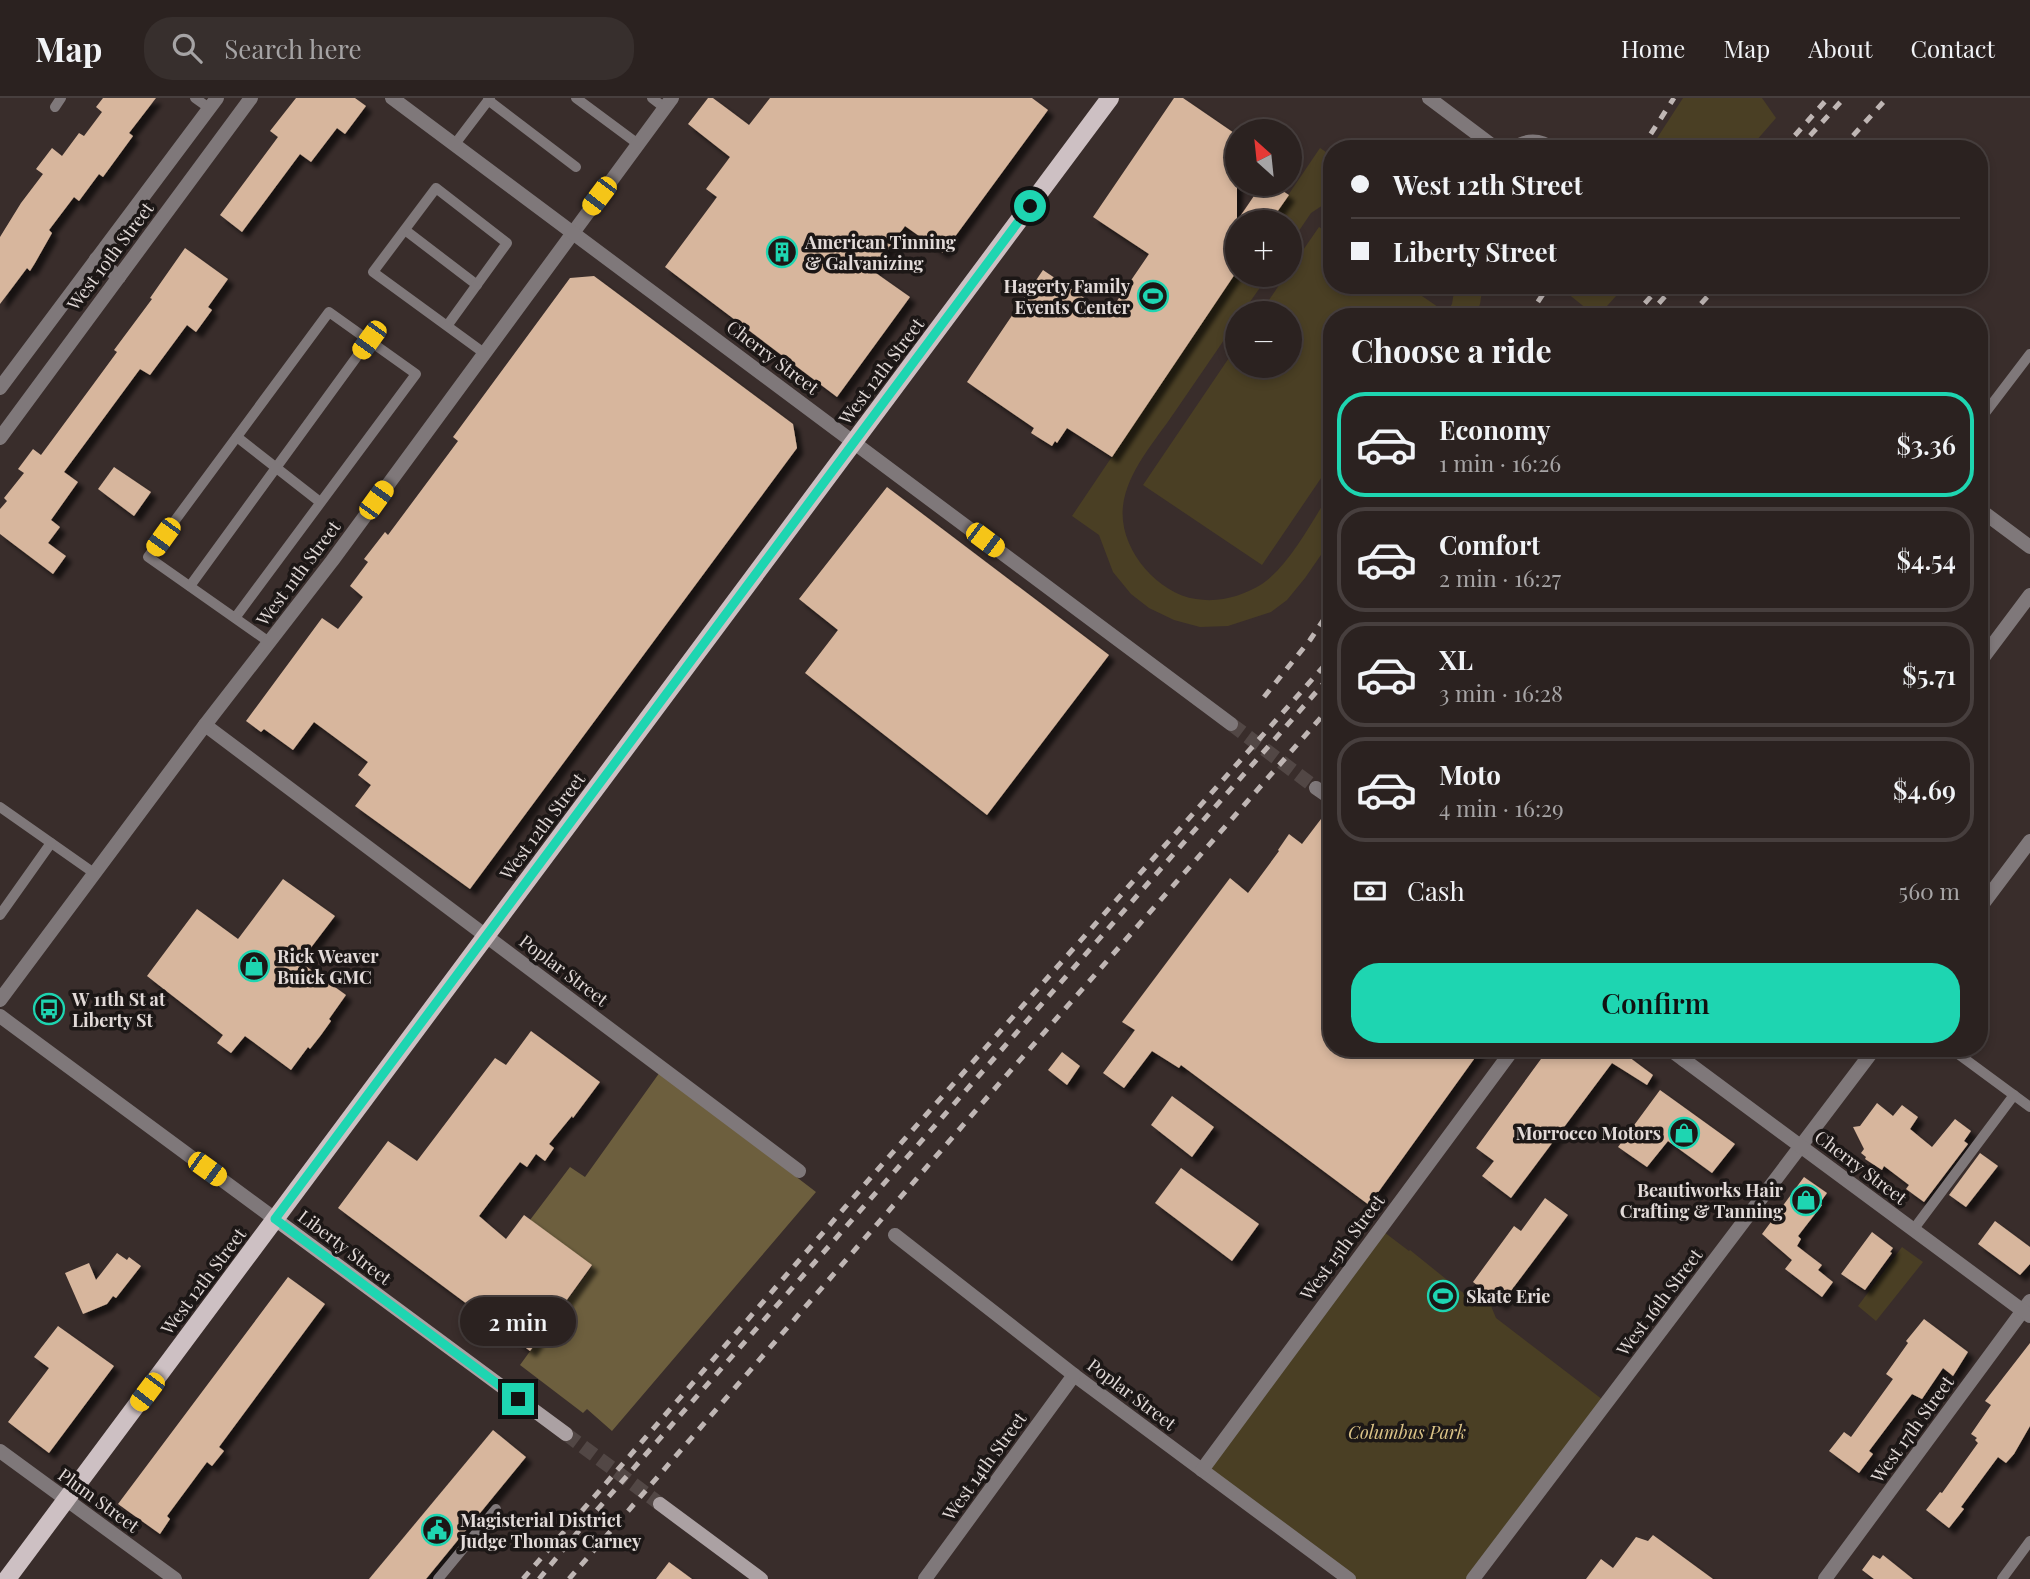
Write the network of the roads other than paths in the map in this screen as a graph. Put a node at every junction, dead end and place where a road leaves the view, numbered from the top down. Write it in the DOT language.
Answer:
graph roads {
  1 [pos="195,98"];
  2 [pos="251,98"];
  3 [pos="392,98"];
  4 [pos="576,98"];
  5 [pos="652,98"];
  6 [pos="1110,98"];
  7 [pos="1429,98"];
  8 [pos="489,99"];
  9 [pos="213,103"];
  10 [pos="669,103"];
  11 [pos="1485,140"];
  12 [pos="455,144"];
  13 [pos="638,144"];
  14 [pos="576,167"];
  15 [pos="405,230"];
  16 [pos="573,232"];
  17 [pos="96,259"];
  18 [pos="119,277"];
  19 [pos="477,285"];
  20 [pos="447,326"];
  21 [pos="369,340"];
  22 [pos="484,353"];
  23 [pos="2030,354"];
  24 [pos="0,388"];
  25 [pos="1988,409"];
  26 [pos="237,437"];
  27 [pos="0,438"];
  28 [pos="854,442"];
  29 [pos="276,468"];
  30 [pos="320,502"];
  31 [pos="1988,516"];
  32 [pos="2030,547"];
  33 [pos="190,586"];
  34 [pos="2030,595"];
  35 [pos="234,618"];
  36 [pos="269,642"];
  37 [pos="1988,651"];
  38 [pos="1231,724"];
  39 [pos="205,725"];
  40 [pos="1316,788"];
  41 [pos="1323,793"];
  42 [pos="0,807"];
  43 [pos="2030,841"];
  44 [pos="51,843"];
  45 [pos="94,873"];
  46 [pos="1988,897"];
  47 [pos="0,915"];
  48 [pos="487,935"];
  49 [pos="0,1000"];
  50 [pos="0,1016"];
  51 [pos="1507,1057"];
  52 [pos="1692,1057"];
  53 [pos="1868,1057"];
  54 [pos="1962,1057"];
  55 [pos="2014,1096"];
  56 [pos="2030,1107"];
  57 [pos="1801,1147"];
  58 [pos="799,1171"];
  59 [pos="275,1219"];
  60 [pos="1913,1230"];
  61 [pos="895,1235"];
  62 [pos="2028,1309"];
  63 [pos="1074,1375"];
  64 [pos="566,1434"];
  65 [pos="0,1451"];
  66 [pos="1202,1470"];
  67 [pos="66,1501"];
  68 [pos="660,1504"];
  69 [pos="496,1509"];
  70 [pos="2030,1541"];
  71 [pos="8,1579"];
  72 [pos="176,1579"];
  73 [pos="438,1579"];
  74 [pos="761,1579"];
  75 [pos="926,1579"];
  76 [pos="1349,1579"];
  77 [pos="1473,1579"];
  78 [pos="1825,1579"];
  79 [pos="2001,1579"];
  1 -- 9 [label="lane"];
  2 -- 18 [label="street, West 10th Street"];
  3 -- 12 [label="street, Cherry Street"];
  4 -- 13 [label="lane"];
  5 -- 10 [label="lane"];
  6 -- 28 [label="main road, West 12th Street"];
  7 -- 11 [label="street"];
  8 -- 12 [label="lane"];
  8 -- 14 [label="lane"];
  9 -- 17 [label="street, West 10th Street"];
  10 -- 13 [label="street, West 11th Street"];
  12 -- 16 [label="street, Cherry Street"];
  13 -- 16 [label="street, West 11th Street"];
  15 -- 19 [label="lane"];
  15 -- 19 [label="lane"];
  15 -- 20 [label="lane"];
  16 -- 22 [label="street, West 11th Street"];
  16 -- 28 [label="street, Cherry Street"];
  17 -- 18 [label="street"];
  17 -- 24 [label="street, West 10th Street"];
  18 -- 27 [label="street, West 10th Street"];
  19 -- 20 [label="lane"];
  20 -- 22 [label="lane"];
  21 -- 26 [label="lane"];
  21 -- 29 [label="lane"];
  21 -- 30 [label="lane"];
  22 -- 36 [label="street, West 11th Street"];
  23 -- 25 [label="lane"];
  26 -- 29 [label="lane"];
  26 -- 33 [label="lane"];
  28 -- 38 [label="street, Cherry Street"];
  28 -- 48 [label="main road, West 12th Street"];
  29 -- 30 [label="lane"];
  29 -- 33 [label="lane"];
  30 -- 35 [label="lane"];
  31 -- 32 [label="street"];
  33 -- 35 [label="lane"];
  34 -- 37 [label="street"];
  35 -- 36 [label="lane"];
  36 -- 39 [label="street, West 11th Street"];
  39 -- 45 [label="street, West 11th Street"];
  39 -- 48 [label="street, Poplar Street"];
  40 -- 41 [label="street"];
  42 -- 44 [label="lane"];
  43 -- 46 [label="street"];
  44 -- 45 [label="lane"];
  44 -- 47 [label="lane"];
  45 -- 49 [label="street, West 11th Street"];
  48 -- 58 [label="street, Poplar Street"];
  48 -- 59 [label="main road, West 12th Street"];
  50 -- 59 [label="street, Liberty Street"];
  51 -- 66 [label="street, West 15th Street"];
  52 -- 57 [label="street, Cherry Street"];
  53 -- 57 [label="street, West 16th Street"];
  54 -- 55 [label="lane"];
  55 -- 56 [label="lane"];
  55 -- 60 [label="lane"];
  57 -- 60 [label="street, Cherry Street"];
  57 -- 77 [label="street, West 16th Street"];
  59 -- 64 [label="main road, Liberty Street"];
  59 -- 67 [label="main road, West 12th Street"];
  60 -- 62 [label="street, Cherry Street"];
  61 -- 63 [label="street, Poplar Street"];
  62 -- 78 [label="street, West 17th Street"];
  63 -- 66 [label="street, Poplar Street"];
  63 -- 75 [label="street, West 14th Street"];
  65 -- 67 [label="street, Plum Street"];
  66 -- 76 [label="street, Poplar Street"];
  67 -- 71 [label="main road, West 12th Street"];
  67 -- 72 [label="street, Plum Street"];
  68 -- 74 [label="main road"];
  69 -- 73 [label="lane"];
  70 -- 79 [label="lane"];
}
